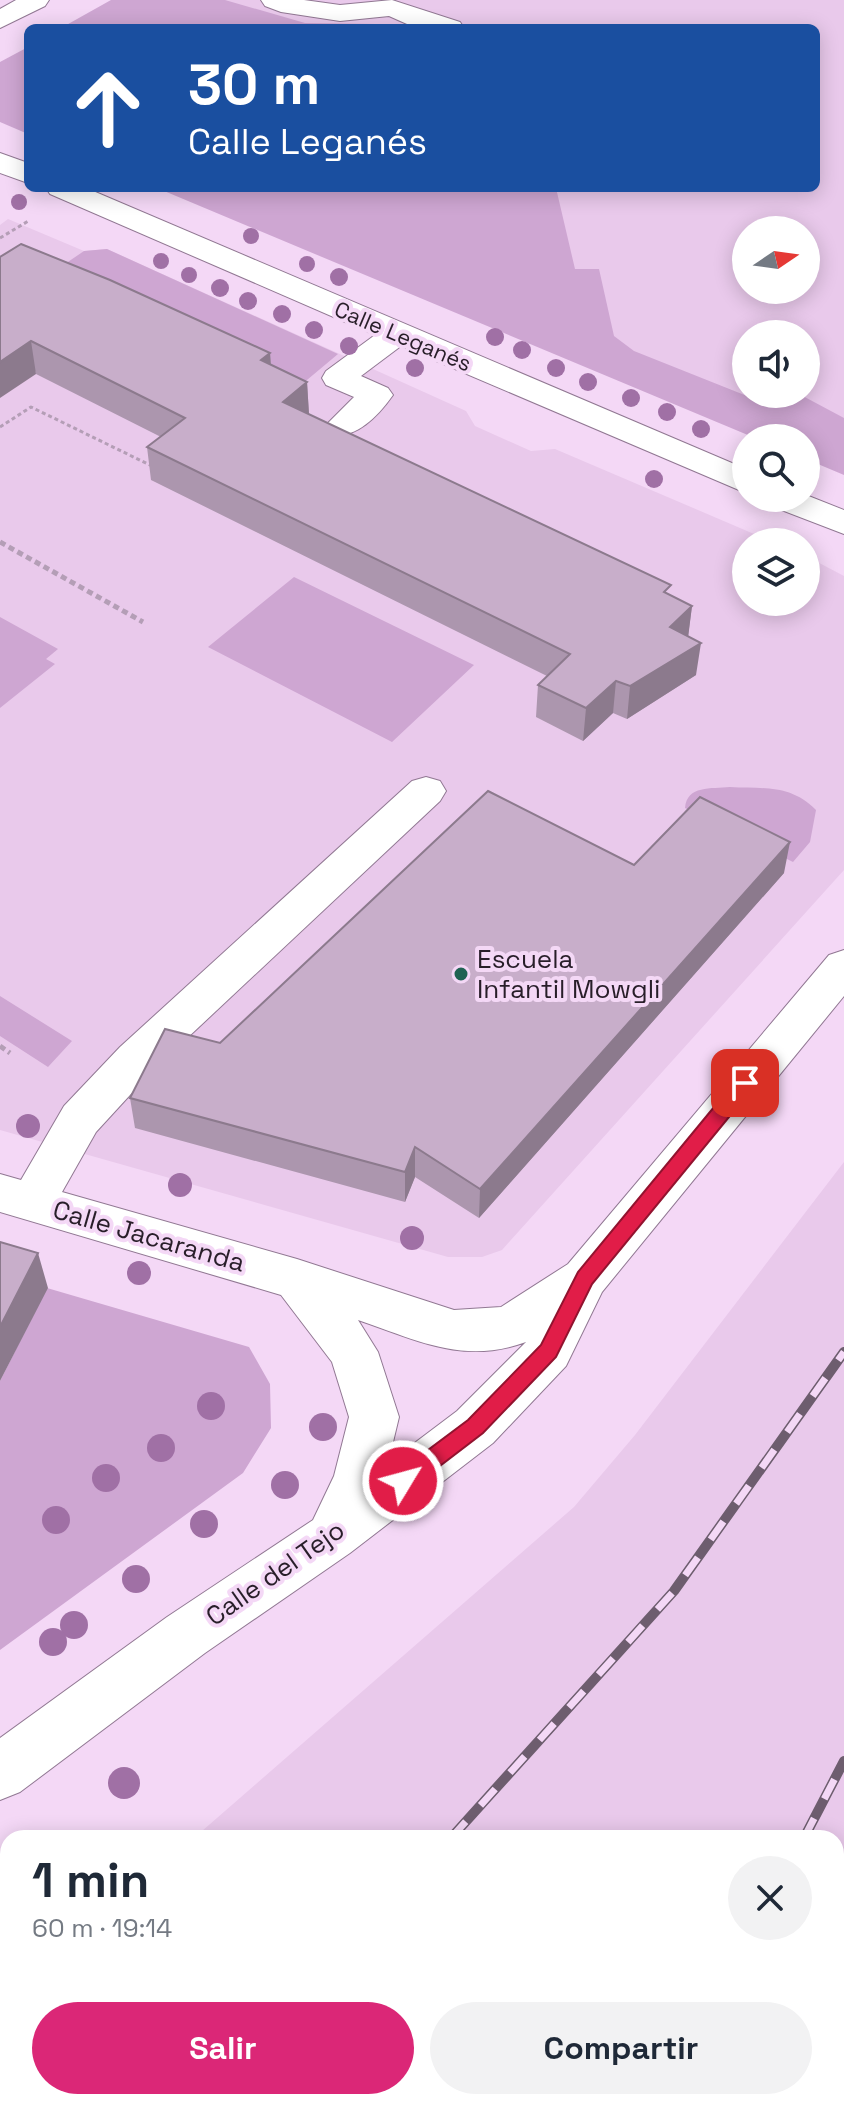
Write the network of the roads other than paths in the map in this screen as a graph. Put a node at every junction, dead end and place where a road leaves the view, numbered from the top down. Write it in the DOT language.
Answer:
graph roads {
  1 [pos="36,0"];
  2 [pos="274,0"];
  3 [pos="396,4"];
  4 [pos="0,20"];
  5 [pos="432,24"];
  6 [pos="0,162"];
  7 [pos="24,172"];
  8 [pos="70,192"];
  9 [pos="398,333"];
  10 [pos="341,427"];
  11 [pos="732,476"];
  12 [pos="817,512"];
  13 [pos="844,523"];
  14 [pos="426,791"];
  15 [pos="844,966"];
  16 [pos="16,1198"];
  17 [pos="585,1278"];
  18 [pos="297,1279"];
  19 [pos="332,1536"];
  20 [pos="0,1772"];
  1 -- 4 [label="street"];
  2 -- 3 [label="street"];
  3 -- 5 [label="street"];
  6 -- 7 [label="street"];
  8 -- 9 [label="street, Calle Leganés"];
  9 -- 10 [label="street"];
  9 -- 11 [label="street, Calle Leganés"];
  12 -- 13 [label="street"];
  14 -- 16 [label="street"];
  15 -- 17 [label="street"];
  16 -- 18 [label="street, Calle Jacaranda"];
  17 -- 18 [label="street, Calle Jacaranda"];
  17 -- 19 [label="street, Calle del Tejo"];
  18 -- 19 [label="street"];
  19 -- 20 [label="street, Calle del Tejo"];
}
